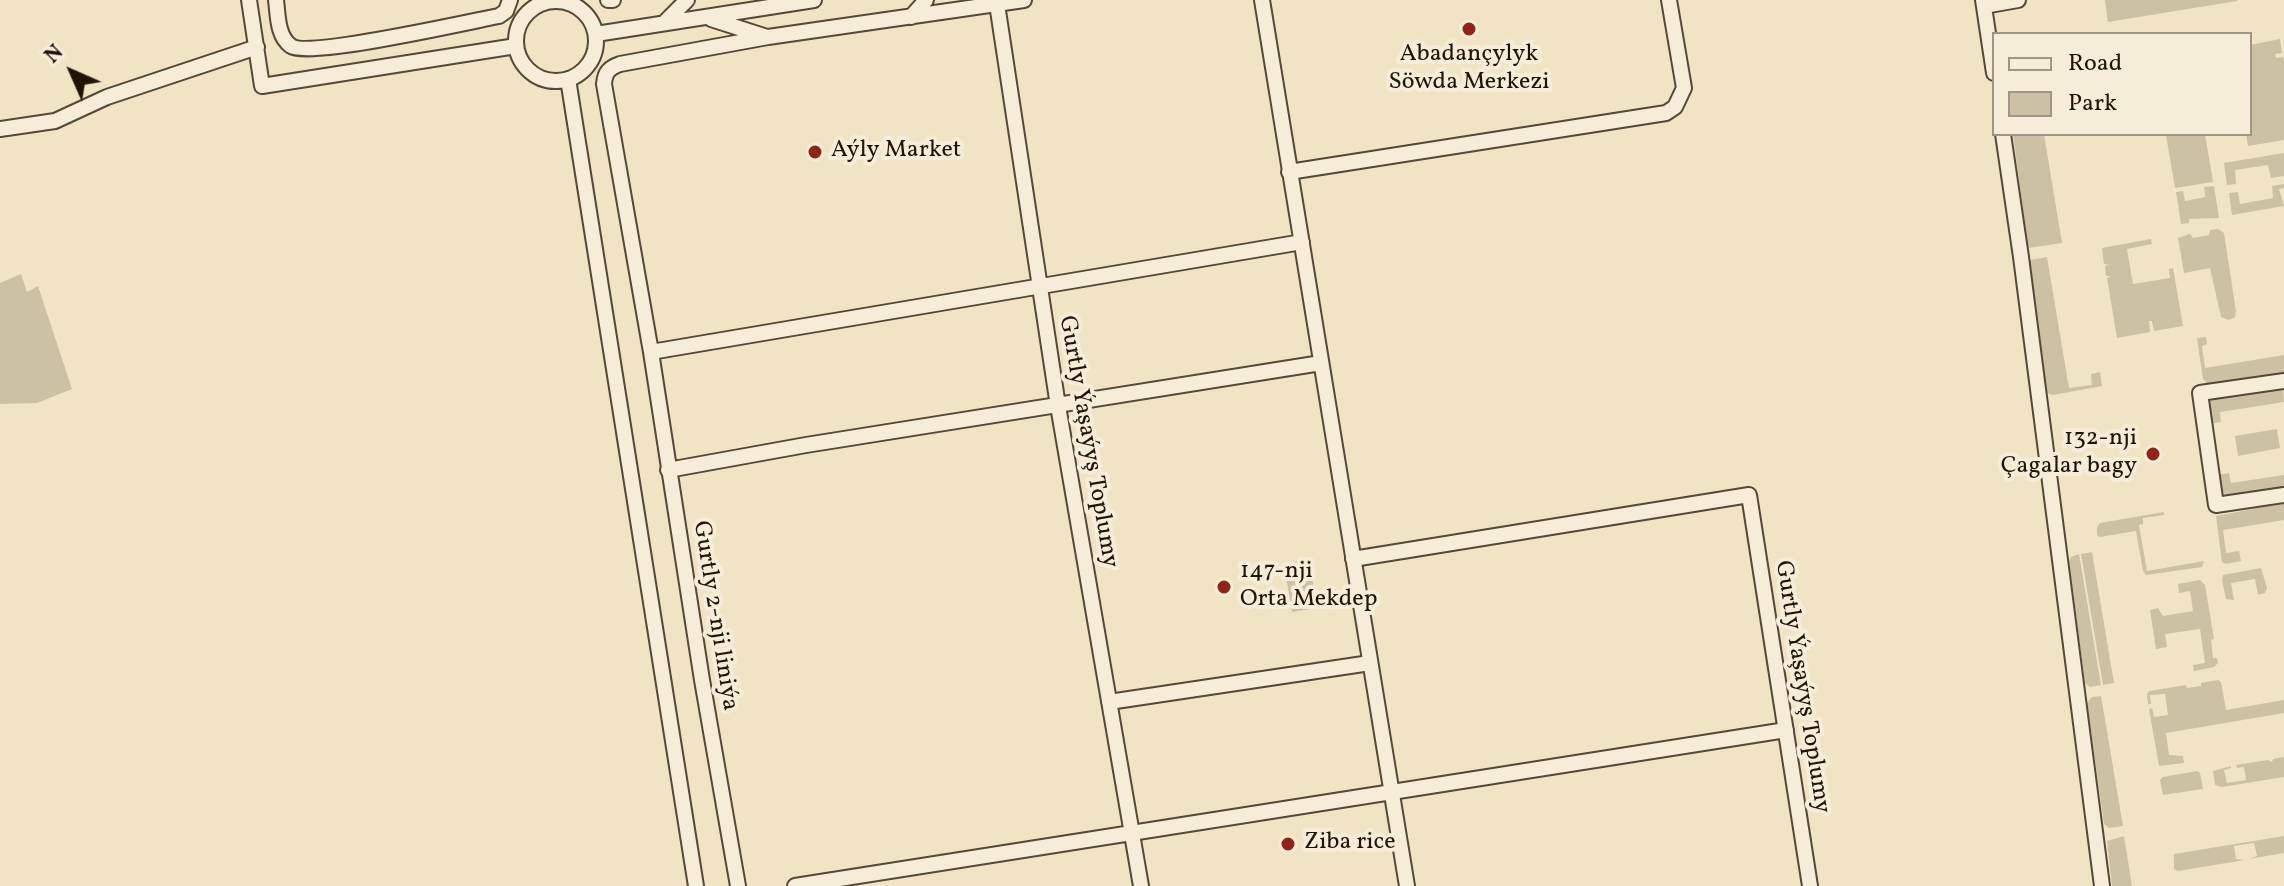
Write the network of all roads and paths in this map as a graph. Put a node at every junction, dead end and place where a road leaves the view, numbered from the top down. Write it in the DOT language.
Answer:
graph roads {
  1 [pos="249,0"];
  2 [pos="276,0"];
  3 [pos="510,0"];
  4 [pos="687,0"];
  5 [pos="814,0"];
  6 [pos="926,0"];
  7 [pos="1024,0"];
  8 [pos="1262,0"];
  9 [pos="1669,0"];
  10 [pos="2018,0"];
  11 [pos="551,1"];
  12 [pos="1984,3"];
  13 [pos="997,4"];
  14 [pos="911,17"];
  15 [pos="707,18"];
  16 [pos="665,22"];
  17 [pos="596,34"];
  18 [pos="768,37"];
  19 [pos="516,46"];
  20 [pos="257,47"];
  21 [pos="1992,59"];
  22 [pos="568,79"];
  23 [pos="0,129"];
  24 [pos="2003,136"];
  25 [pos="1289,172"];
  26 [pos="1302,242"];
  27 [pos="1039,287"];
  28 [pos="651,352"];
  29 [pos="1321,363"];
  30 [pos="2284,381"];
  31 [pos="1058,406"];
  32 [pos="668,470"];
  33 [pos="2284,495"];
  34 [pos="1353,559"];
  35 [pos="1370,663"];
  36 [pos="1109,702"];
  37 [pos="1786,730"];
  38 [pos="1391,792"];
  39 [pos="1132,833"];
  40 [pos="696,886"];
  41 [pos="738,886"];
  42 [pos="795,886"];
  43 [pos="1141,886"];
  44 [pos="1407,886"];
  45 [pos="1810,886"];
  46 [pos="2102,886"];
  1 -- 20 [label="street"];
  2 -- 3 [label="street"];
  4 -- 16 [label="street"];
  5 -- 15 [label="street"];
  6 -- 14 [label="street"];
  7 -- 13 [label="street"];
  8 -- 25 [label="street"];
  9 -- 25 [label="street"];
  10 -- 12 [label="street"];
  11 -- 17 [label="street"];
  11 -- 19 [label="street"];
  12 -- 21 [label="street"];
  13 -- 14 [label="street"];
  13 -- 27 [label="street, Gurtly Ýaşaýyş Toplumy"];
  14 -- 18 [label="street"];
  15 -- 16 [label="street"];
  15 -- 18 [label="street"];
  16 -- 17 [label="street"];
  17 -- 22 [label="street"];
  18 -- 28 [label="street, Gurtly 2-nji liniýa"];
  19 -- 20 [label="street"];
  19 -- 22 [label="street"];
  20 -- 23 [label="street"];
  22 -- 40 [label="street"];
  24 -- 46 [label="street"];
  25 -- 26 [label="street"];
  26 -- 27 [label="street"];
  26 -- 29 [label="street"];
  27 -- 28 [label="street"];
  27 -- 31 [label="street, Gurtly Ýaşaýyş Toplumy"];
  28 -- 32 [label="street, Gurtly 2-nji liniýa"];
  29 -- 31 [label="street"];
  29 -- 34 [label="street"];
  30 -- 33 [label="street"];
  31 -- 32 [label="street"];
  31 -- 36 [label="street, Gurtly Ýaşaýyş Toplumy"];
  32 -- 41 [label="street, Gurtly 2-nji liniýa"];
  34 -- 35 [label="street"];
  34 -- 37 [label="street, Gurtly Ýaşaýyş Toplumy"];
  35 -- 36 [label="street"];
  35 -- 38 [label="street"];
  36 -- 39 [label="street, Gurtly Ýaşaýyş Toplumy"];
  37 -- 38 [label="street"];
  37 -- 45 [label="street, Gurtly Ýaşaýyş Toplumy"];
  38 -- 39 [label="street"];
  38 -- 44 [label="street"];
  39 -- 42 [label="street"];
  39 -- 43 [label="street, Gurtly Ýaşaýyş Toplumy"];
}
